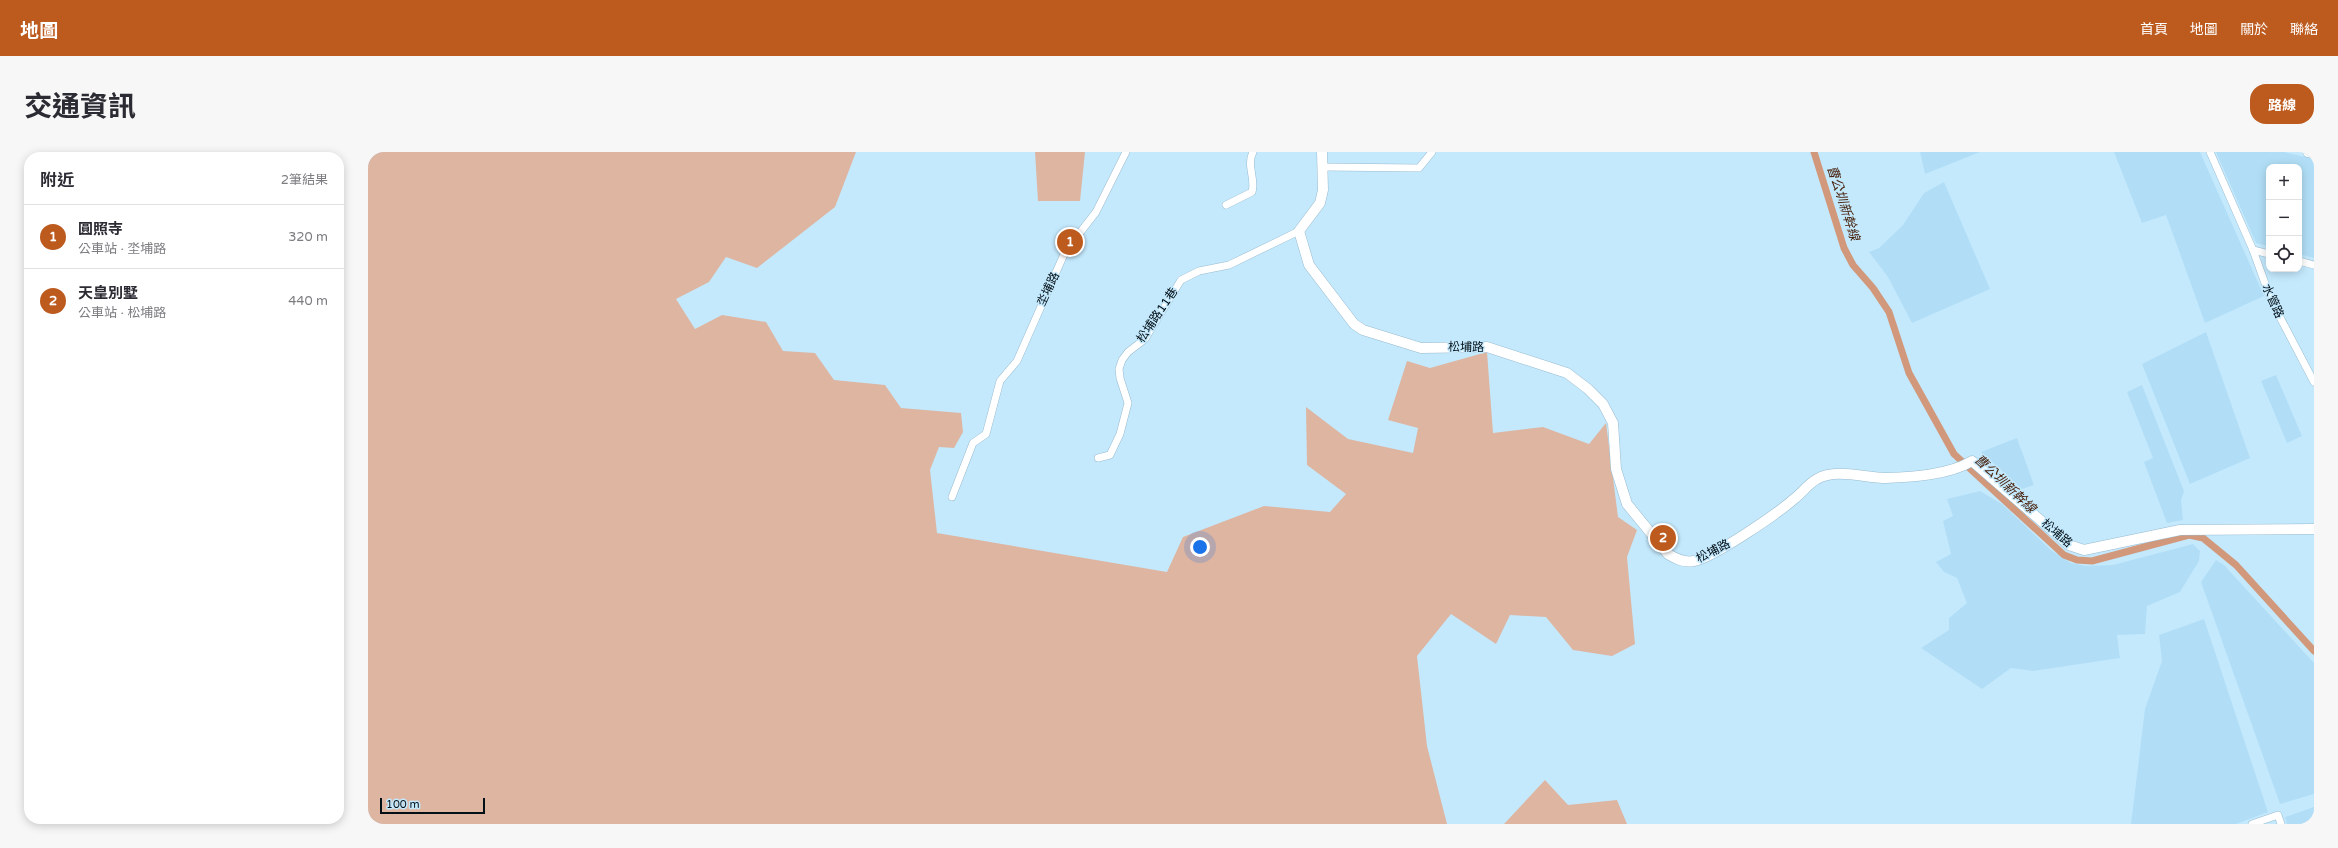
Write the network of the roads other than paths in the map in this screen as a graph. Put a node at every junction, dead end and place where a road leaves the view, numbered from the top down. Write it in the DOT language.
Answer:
graph roads {
  1 [pos="1126,152"];
  2 [pos="1253,152"];
  3 [pos="1322,152"];
  4 [pos="1432,152"];
  5 [pos="2210,152"];
  6 [pos="2308,152"];
  7 [pos="2314,153"];
  8 [pos="1322,167"];
  9 [pos="1226,205"];
  10 [pos="1299,231"];
  11 [pos="2253,250"];
  12 [pos="2266,253"];
  13 [pos="2302,262"];
  14 [pos="2314,265"];
  15 [pos="2314,382"];
  16 [pos="1098,458"];
  17 [pos="952,497"];
  18 [pos="2314,529"];
  19 [pos="2252,824"];
  20 [pos="2281,824"];
  1 -- 17 [label="street, 坔埔路"];
  2 -- 9 [label="street"];
  3 -- 8 [label="street"];
  4 -- 8 [label="street"];
  5 -- 11 [label="street, 水管路"];
  6 -- 7 [label="street"];
  8 -- 10 [label="street"];
  10 -- 16 [label="street, 松埔路11巷"];
  10 -- 18 [label="street, 松埔路"];
  11 -- 12 [label="street"];
  11 -- 15 [label="street, 水管路"];
  13 -- 14 [label="street"];
  19 -- 20 [label="street"];
}
